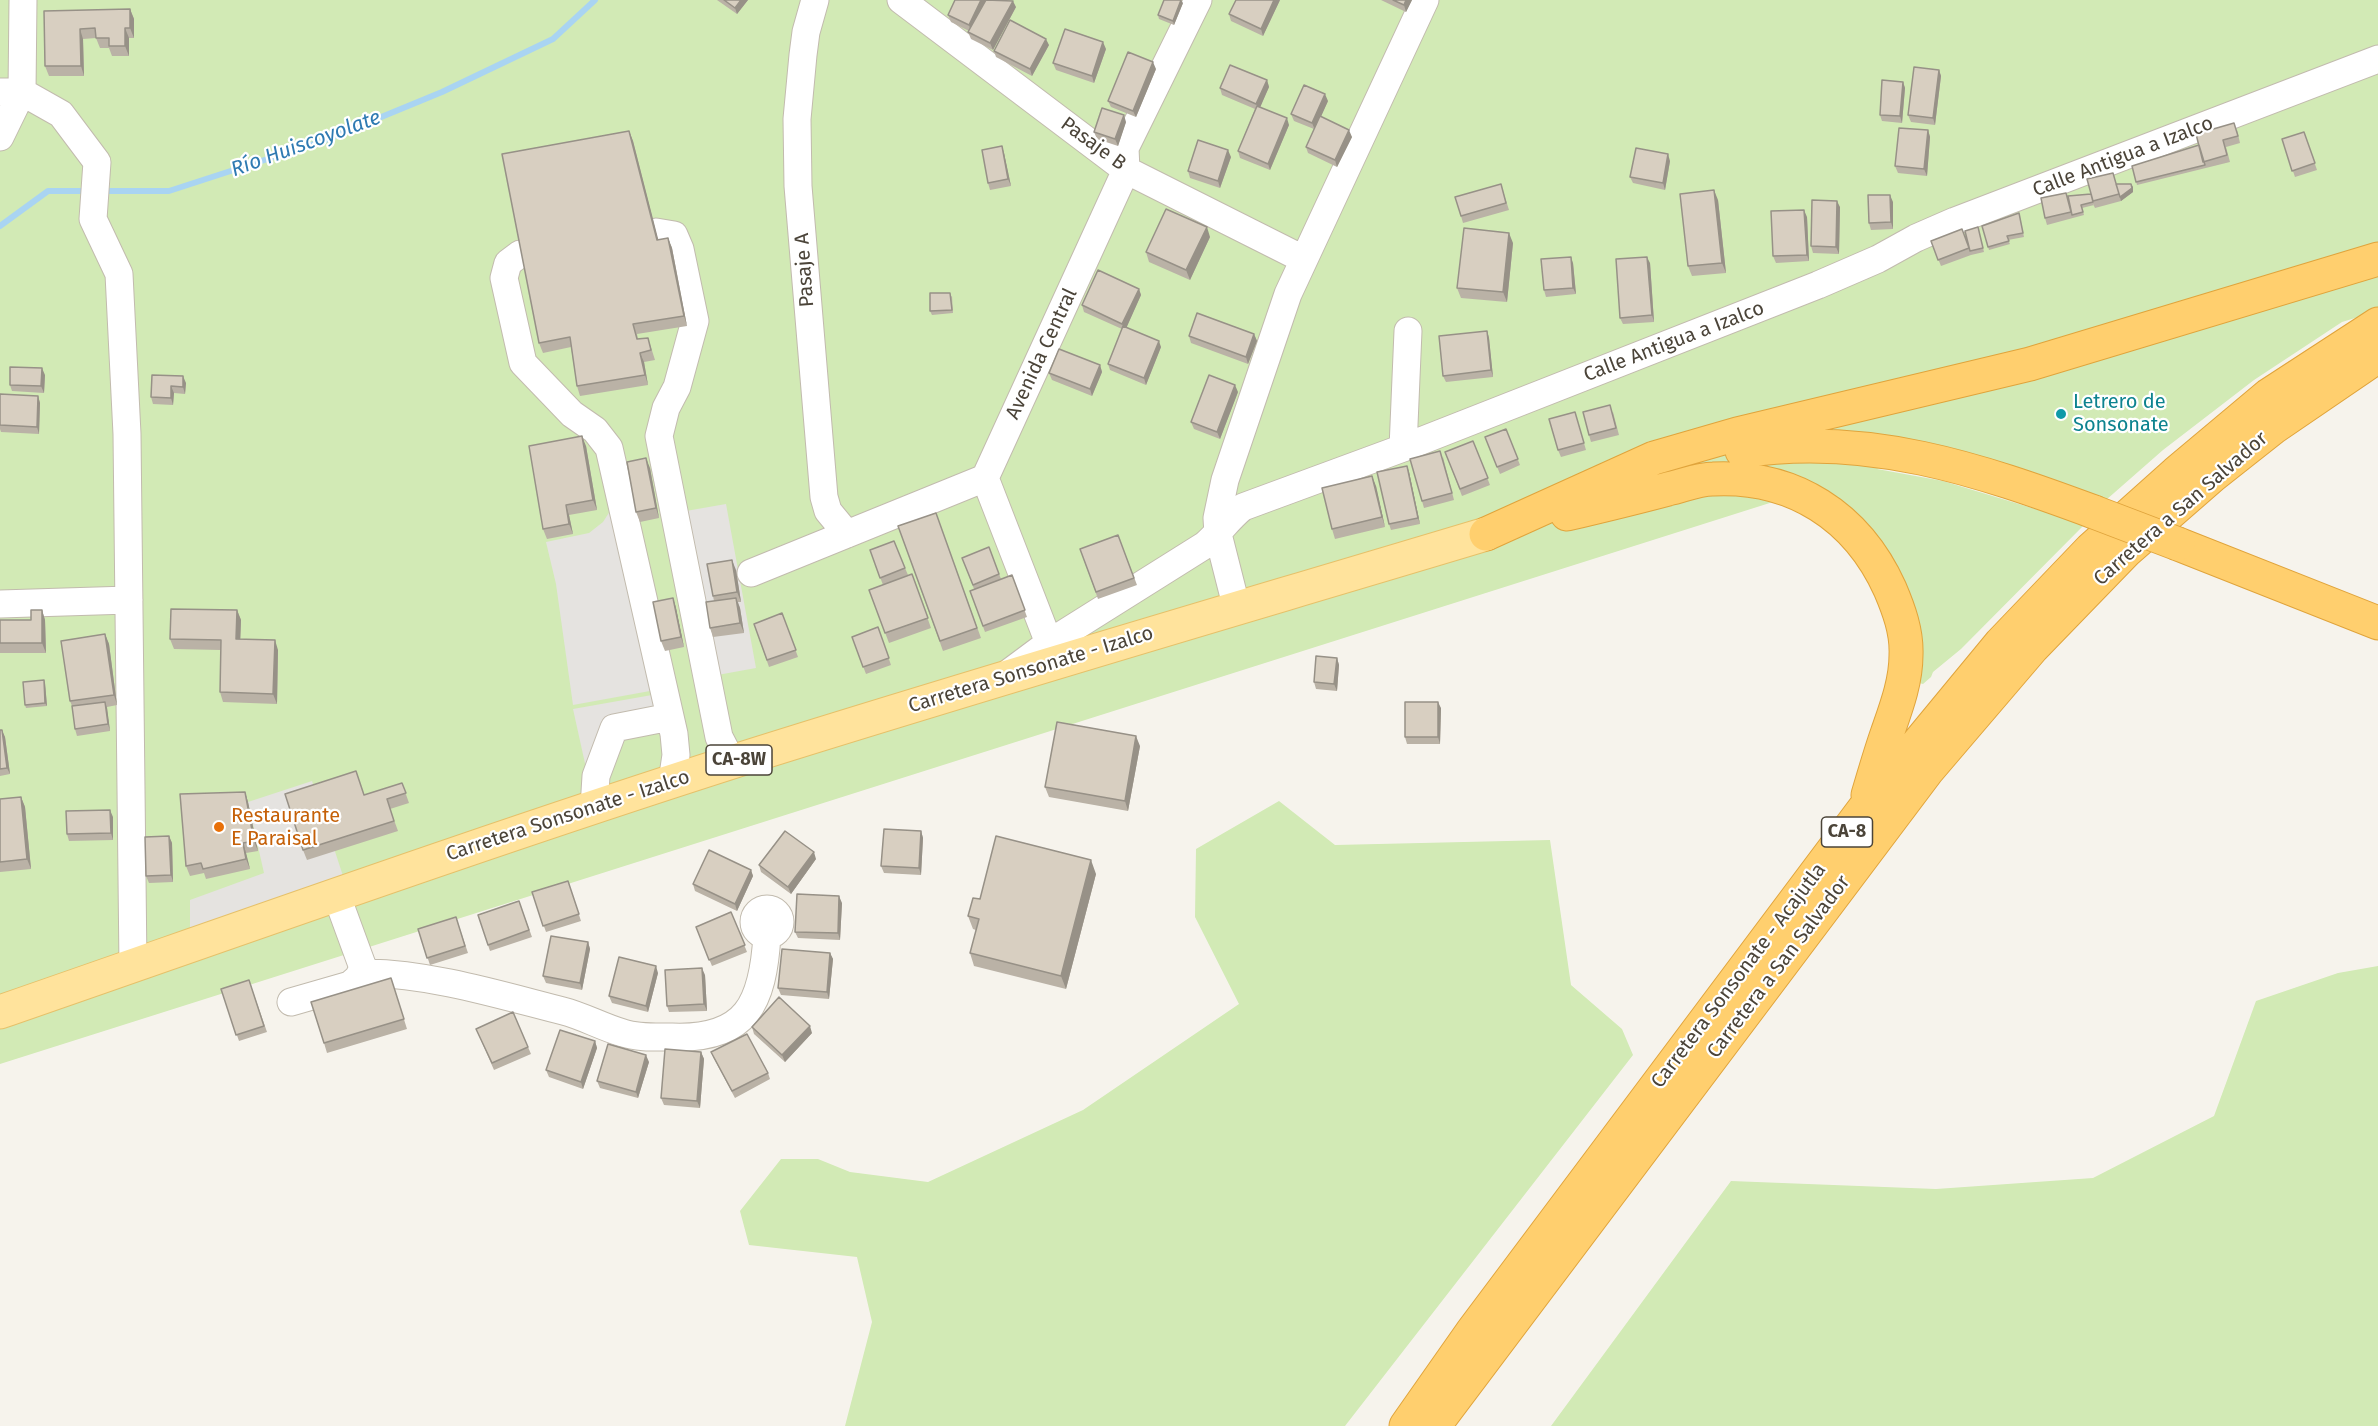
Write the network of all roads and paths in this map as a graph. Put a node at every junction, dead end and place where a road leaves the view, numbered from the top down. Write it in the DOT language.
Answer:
graph roads {
  1 [pos="23,0"];
  2 [pos="815,0"];
  3 [pos="901,0"];
  4 [pos="1198,0"];
  5 [pos="1425,0"];
  6 [pos="2378,59"];
  7 [pos="11,92"];
  8 [pos="0,137"];
  9 [pos="1126,170"];
  10 [pos="656,231"];
  11 [pos="520,254"];
  12 [pos="1303,260"];
  13 [pos="2378,260"];
  14 [pos="2378,324"];
  15 [pos="1408,331"];
  16 [pos="2378,356"];
  17 [pos="1403,448"];
  18 [pos="985,478"];
  19 [pos="848,534"];
  20 [pos="1218,534"];
  21 [pos="1486,534"];
  22 [pos="751,573"];
  23 [pos="129,600"];
  24 [pos="0,604"];
  25 [pos="1238,609"];
  26 [pos="2378,623"];
  27 [pos="1049,643"];
  28 [pos="1001,678"];
  29 [pos="670,717"];
  30 [pos="732,762"];
  31 [pos="672,782"];
  32 [pos="594,808"];
  33 [pos="1864,809"];
  34 [pos="336,894"];
  35 [pos="767,935"];
  36 [pos="133,966"];
  37 [pos="363,968"];
  38 [pos="291,1002"];
  39 [pos="0,1012"];
  40 [pos="1406,1426"];
  41 [pos="1434,1426"];
  1 -- 7 [label="street"];
  2 -- 19 [label="street, Pasaje A"];
  3 -- 9 [label="street, Pasaje B"];
  4 -- 9 [label="street, Avenida Central"];
  5 -- 12 [label="street"];
  6 -- 17 [label="street, Calle Antigua a Izalco"];
  7 -- 8 [label="street"];
  7 -- 23 [label="street"];
  9 -- 12 [label="street, Pasaje B"];
  9 -- 18 [label="street, Avenida Central"];
  10 -- 30 [label="street"];
  11 -- 29 [label="street"];
  12 -- 20 [label="street"];
  13 -- 21 [label="highway"];
  14 -- 33 [label="highway, Carretera Sonsonate - Acajutla / CA-8"];
  15 -- 17 [label="street"];
  16 -- 41 [label="highway, Carretera a San Salvador / CA-8"];
  17 -- 20 [label="street, Calle Antigua a Izalco"];
  18 -- 19 [label="street"];
  18 -- 27 [label="street"];
  19 -- 22 [label="street"];
  20 -- 25 [label="street"];
  20 -- 27 [label="street, Calle Antigua a Izalco"];
  21 -- 25 [label="main road, Carretera Sonsonate - Izalco / CA-8W"];
  21 -- 26 [label="highway, bridge"];
  21 -- 33 [label="highway"];
  23 -- 24 [label="street"];
  23 -- 36 [label="street"];
  25 -- 28 [label="main road, Carretera Sonsonate - Izalco / CA-8W"];
  27 -- 28 [label="street, Calle Antigua a Izalco"];
  28 -- 30 [label="main road, Carretera Sonsonate - Izalco / CA-8W"];
  29 -- 31 [label="street"];
  29 -- 32 [label="street"];
  30 -- 31 [label="main road, Carretera Sonsonate - Izalco / CA-8W"];
  31 -- 32 [label="main road, Carretera Sonsonate - Izalco / CA-8W"];
  32 -- 34 [label="main road, Carretera Sonsonate - Izalco / CA-8W"];
  33 -- 40 [label="highway, Carretera Sonsonate - Acajutla / CA-8"];
  34 -- 36 [label="main road, Carretera Sonsonate - Izalco / CA-8W"];
  34 -- 37 [label="street"];
  35 -- 37 [label="street"];
  36 -- 39 [label="main road, Carretera Sonsonate - Izalco / CA-8W"];
  37 -- 38 [label="street"];
}
